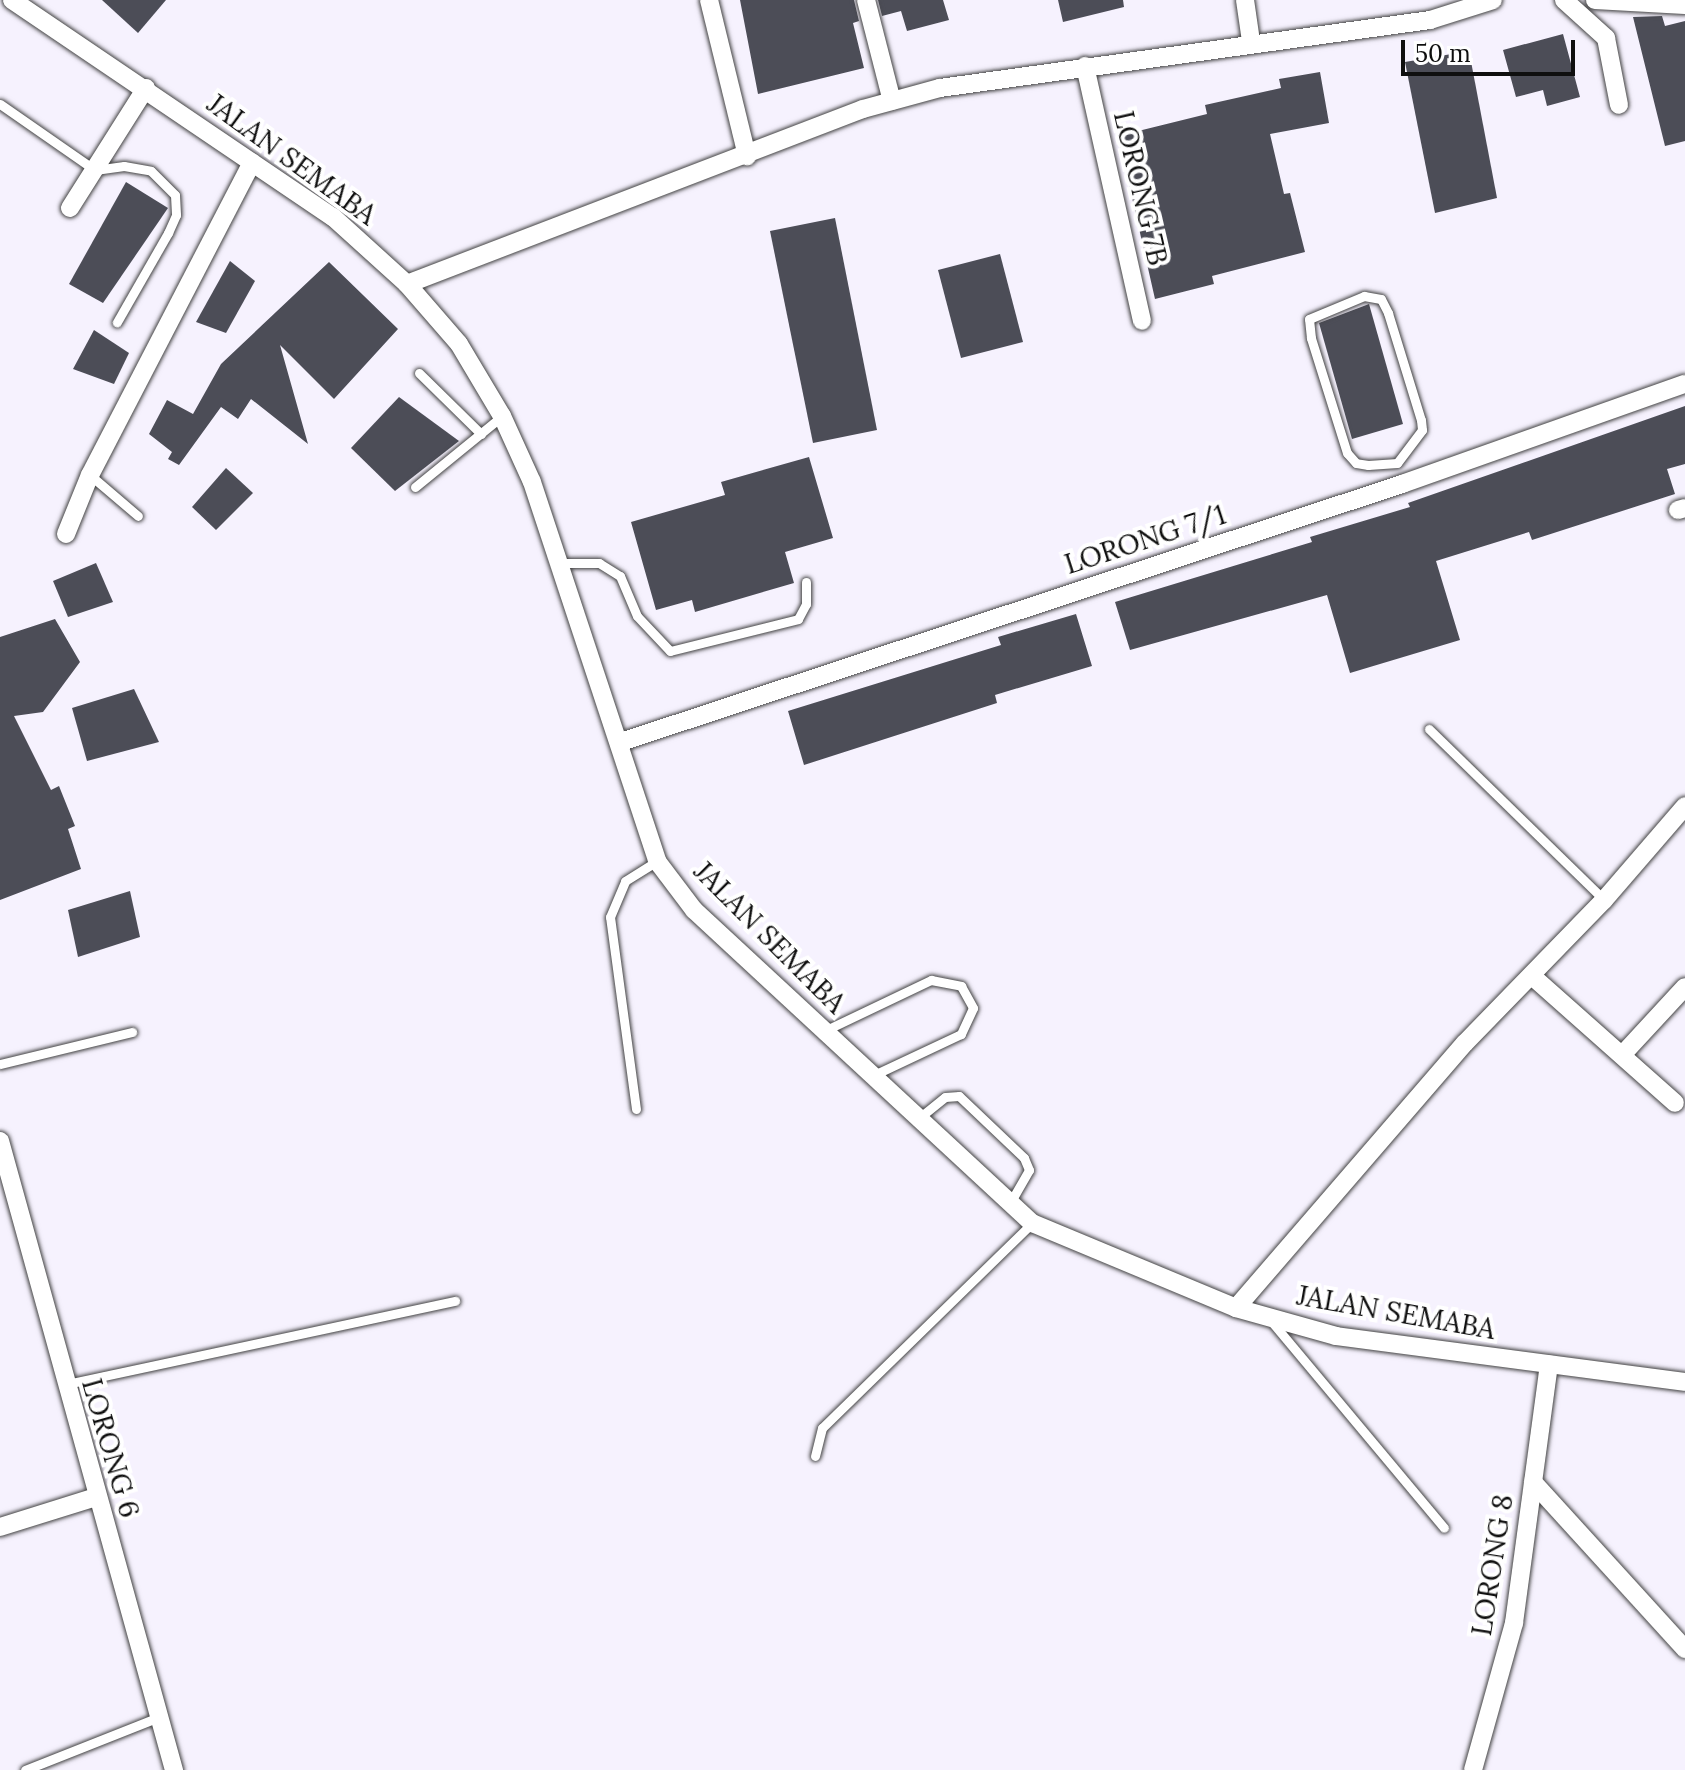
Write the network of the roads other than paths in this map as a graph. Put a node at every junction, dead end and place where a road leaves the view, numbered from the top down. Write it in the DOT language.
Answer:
graph roads {
  1 [pos="12,0"];
  2 [pos="709,0"];
  3 [pos="866,0"];
  4 [pos="1245,0"];
  5 [pos="1493,0"];
  6 [pos="1564,0"];
  7 [pos="1595,0"];
  8 [pos="1685,5"];
  9 [pos="1251,41"];
  10 [pos="1085,66"];
  11 [pos="146,88"];
  12 [pos="892,101"];
  13 [pos="0,104"];
  14 [pos="1619,105"];
  15 [pos="747,156"];
  16 [pos="252,162"];
  17 [pos="95,170"];
  18 [pos="70,208"];
  19 [pos="407,284"];
  20 [pos="1142,321"];
  21 [pos="117,322"];
  22 [pos="419,373"];
  23 [pos="1685,384"];
  24 [pos="502,416"];
  25 [pos="481,434"];
  26 [pos="1397,463"];
  27 [pos="90,475"];
  28 [pos="1402,484"];
  29 [pos="415,487"];
  30 [pos="138,516"];
  31 [pos="66,534"];
  32 [pos="558,563"];
  33 [pos="806,582"];
  34 [pos="1429,729"];
  35 [pos="621,742"];
  36 [pos="1684,809"];
  37 [pos="657,861"];
  38 [pos="1604,900"];
  39 [pos="1532,976"];
  40 [pos="1685,987"];
  41 [pos="824,1031"];
  42 [pos="132,1032"];
  43 [pos="1623,1054"];
  44 [pos="0,1064"];
  45 [pos="872,1076"];
  46 [pos="1675,1103"];
  47 [pos="636,1109"];
  48 [pos="919,1118"];
  49 [pos="0,1141"];
  50 [pos="6,1179"];
  51 [pos="1010,1204"];
  52 [pos="1032,1223"];
  53 [pos="455,1301"];
  54 [pos="1236,1308"];
  55 [pos="1267,1317"];
  56 [pos="1549,1364"];
  57 [pos="1685,1382"];
  58 [pos="64,1385"];
  59 [pos="815,1456"];
  60 [pos="1533,1482"];
  61 [pos="96,1497"];
  62 [pos="0,1527"];
  63 [pos="1444,1528"];
  64 [pos="1685,1649"];
  65 [pos="159,1717"];
  66 [pos="25,1770"];
  67 [pos="174,1770"];
  68 [pos="1473,1770"];
  1 -- 11 [label="street, JALAN SEMABA"];
  2 -- 15 [label="street"];
  3 -- 12 [label="street"];
  4 -- 9 [label="street"];
  5 -- 9 [label="street"];
  6 -- 14 [label="street"];
  7 -- 8 [label="street"];
  9 -- 10 [label="street"];
  10 -- 12 [label="street"];
  10 -- 20 [label="street, LORONG 7B"];
  11 -- 16 [label="street, JALAN SEMABA"];
  11 -- 17 [label="street"];
  12 -- 15 [label="street"];
  13 -- 17 [label="lane"];
  15 -- 19 [label="street"];
  16 -- 19 [label="street, JALAN SEMABA"];
  16 -- 27 [label="street"];
  17 -- 18 [label="street"];
  17 -- 21 [label="lane"];
  19 -- 24 [label="street, JALAN SEMABA"];
  22 -- 25 [label="lane"];
  23 -- 28 [label="street, LORONG 7/1"];
  24 -- 25 [label="lane"];
  24 -- 32 [label="street, JALAN SEMABA"];
  25 -- 29 [label="lane"];
  26 -- 26 [label="lane"];
  26 -- 28 [label="lane"];
  27 -- 30 [label="lane"];
  27 -- 31 [label="street"];
  28 -- 35 [label="street, LORONG 7/1"];
  32 -- 33 [label="lane"];
  32 -- 35 [label="street, JALAN SEMABA"];
  34 -- 38 [label="lane"];
  35 -- 37 [label="street, JALAN SEMABA"];
  36 -- 38 [label="street"];
  37 -- 41 [label="street, JALAN SEMABA"];
  37 -- 47 [label="lane"];
  38 -- 39 [label="street"];
  39 -- 43 [label="street"];
  39 -- 54 [label="street"];
  40 -- 43 [label="street"];
  41 -- 45 [label="street, JALAN SEMABA"];
  41 -- 45 [label="lane"];
  42 -- 44 [label="lane"];
  43 -- 46 [label="street"];
  45 -- 48 [label="street, JALAN SEMABA"];
  48 -- 51 [label="street, JALAN SEMABA"];
  48 -- 51 [label="lane"];
  49 -- 50 [label="street, LORONG 6"];
  50 -- 58 [label="street, LORONG 6"];
  51 -- 52 [label="street, JALAN SEMABA"];
  52 -- 54 [label="street, JALAN SEMABA"];
  52 -- 59 [label="lane"];
  53 -- 58 [label="lane"];
  54 -- 55 [label="street, JALAN SEMABA"];
  55 -- 56 [label="street, JALAN SEMABA"];
  55 -- 63 [label="lane"];
  56 -- 57 [label="street, JALAN SEMABA"];
  56 -- 60 [label="street, LORONG 8"];
  58 -- 61 [label="street, LORONG 6"];
  60 -- 64 [label="street"];
  60 -- 68 [label="street, LORONG 8"];
  61 -- 62 [label="street"];
  61 -- 65 [label="street, LORONG 6"];
  65 -- 66 [label="lane"];
  65 -- 67 [label="street, LORONG 6"];
}
